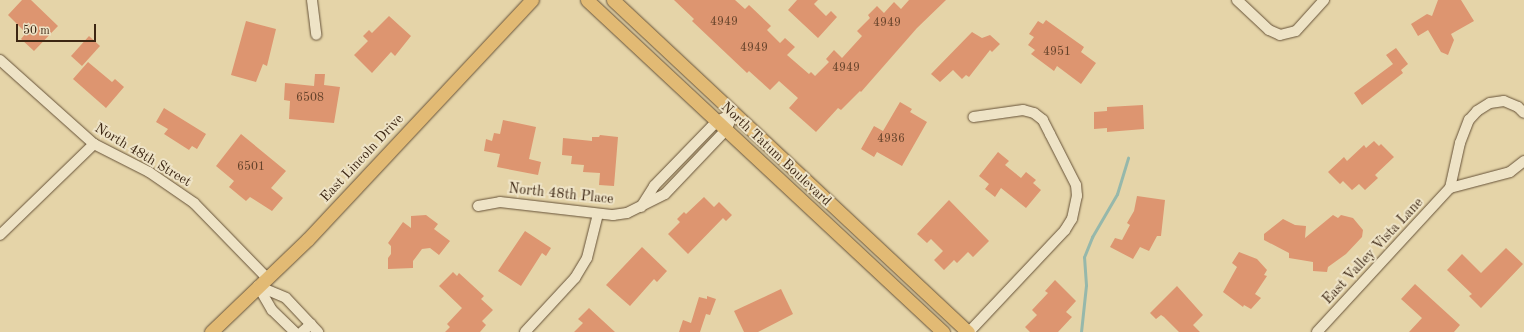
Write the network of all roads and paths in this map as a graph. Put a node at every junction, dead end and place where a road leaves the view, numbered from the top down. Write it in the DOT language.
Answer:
graph roads {
  1 [pos="312,0"];
  2 [pos="532,0"];
  3 [pos="587,0"];
  4 [pos="613,0"];
  5 [pos="1237,0"];
  6 [pos="1324,0"];
  7 [pos="316,35"];
  8 [pos="0,60"];
  9 [pos="734,113"];
  10 [pos="1524,113"];
  11 [pos="973,117"];
  12 [pos="722,125"];
  13 [pos="94,144"];
  14 [pos="1524,161"];
  15 [pos="1450,188"];
  16 [pos="478,206"];
  17 [pos="598,214"];
  18 [pos="0,236"];
  19 [pos="263,282"];
  20 [pos="311,324"];
  21 [pos="211,332"];
  22 [pos="295,332"];
  23 [pos="302,332"];
  24 [pos="318,332"];
  25 [pos="525,332"];
  26 [pos="943,332"];
  27 [pos="969,332"];
  28 [pos="1317,332"];
  1 -- 7 [label="street"];
  2 -- 19 [label="main road, East Lincoln Drive"];
  3 -- 12 [label="main road, North Tatum Boulevard"];
  4 -- 9 [label="main road, North Tatum Boulevard"];
  5 -- 6 [label="street"];
  8 -- 13 [label="street, North 48th Street"];
  9 -- 12 [label="street, North 48th Place"];
  9 -- 27 [label="main road, North Tatum Boulevard"];
  10 -- 15 [label="street"];
  11 -- 27 [label="street"];
  12 -- 17 [label="street, North 48th Place"];
  12 -- 26 [label="main road, North Tatum Boulevard"];
  13 -- 18 [label="street"];
  13 -- 19 [label="street, North 48th Street"];
  14 -- 15 [label="street"];
  15 -- 28 [label="street, East Valley Vista Lane"];
  16 -- 17 [label="street, North 48th Place"];
  17 -- 25 [label="street"];
  19 -- 20 [label="street, North 48th Street"];
  19 -- 21 [label="main road, East Lincoln Drive"];
  19 -- 22 [label="street, North 48th Street"];
  20 -- 23 [label="street"];
  20 -- 24 [label="street, North 48th Street"];
}
